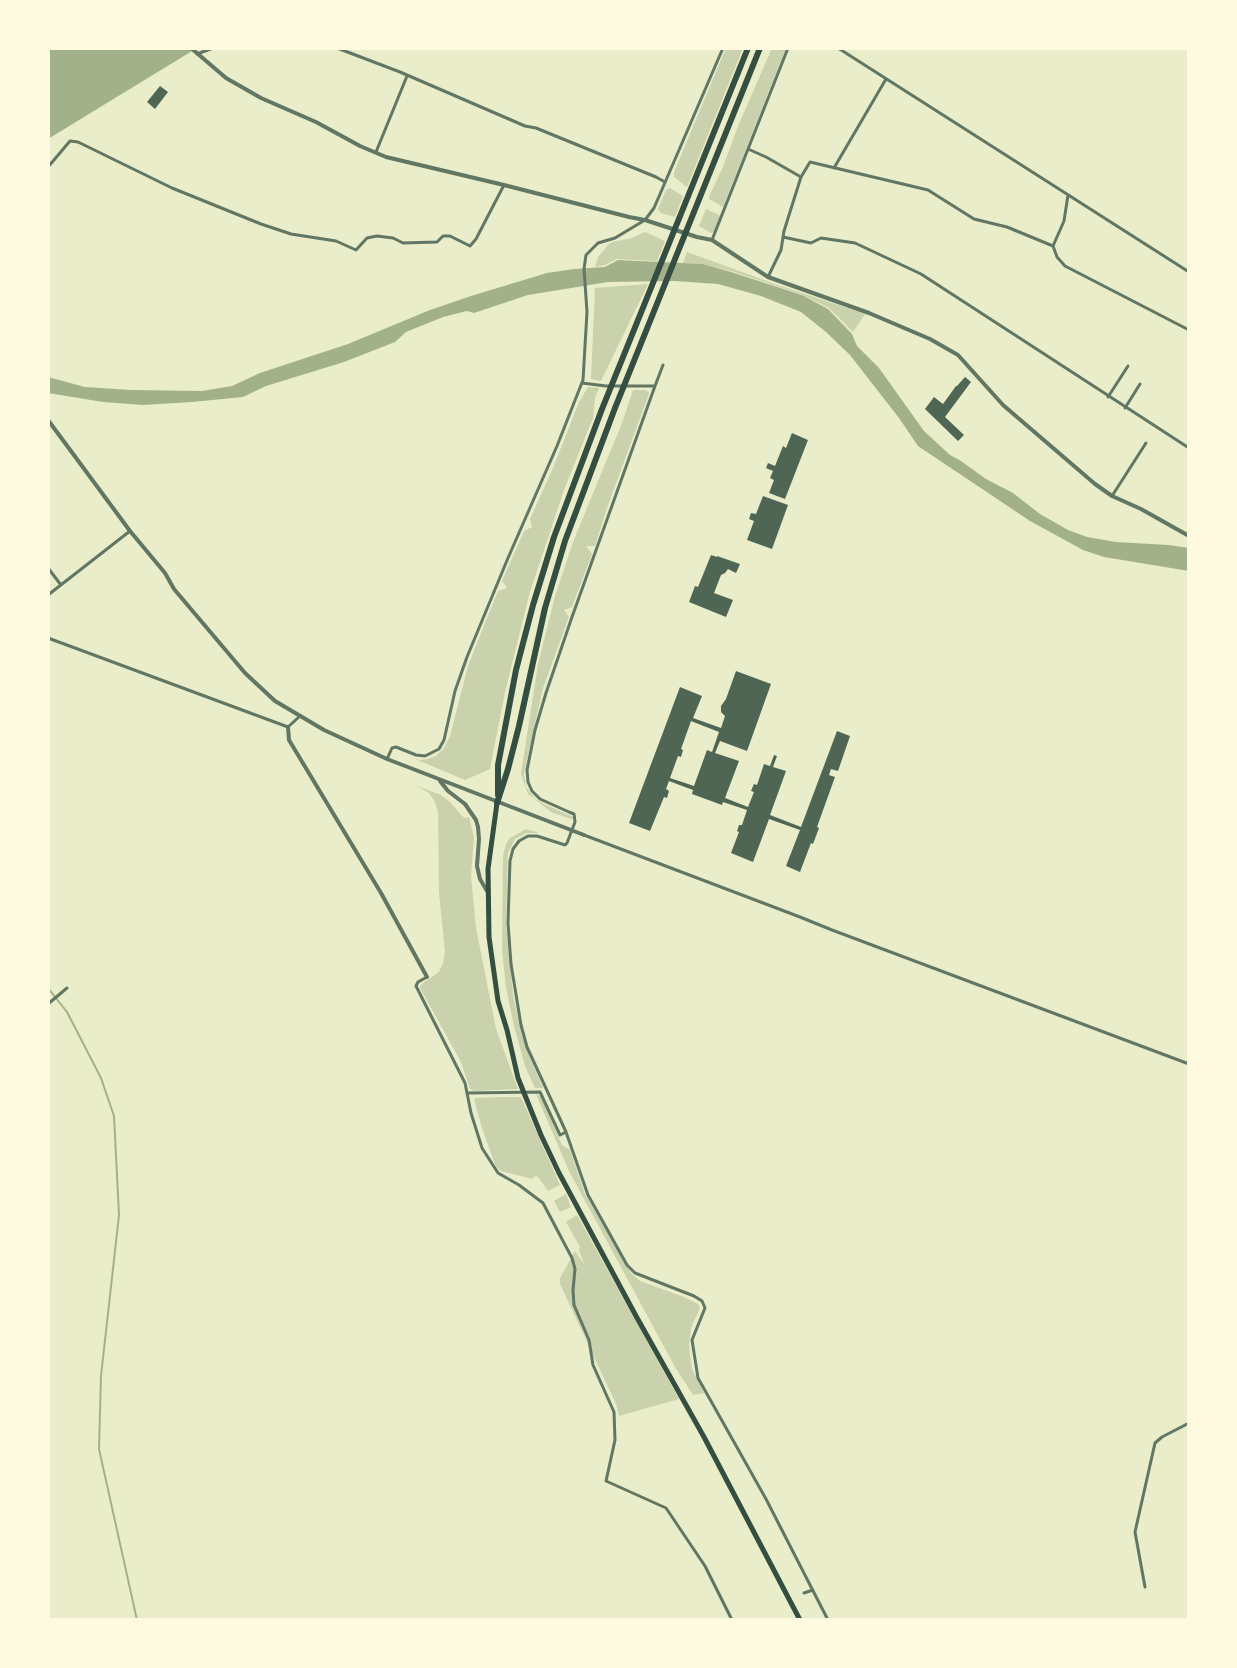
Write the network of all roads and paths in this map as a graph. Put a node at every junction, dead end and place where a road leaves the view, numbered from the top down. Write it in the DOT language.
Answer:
graph roads {
  1 [pos="213,48"];
  2 [pos="337,48"];
  3 [pos="723,48"];
  4 [pos="748,48"];
  5 [pos="760,48"];
  6 [pos="788,48"];
  7 [pos="838,48"];
  8 [pos="192,49"];
  9 [pos="197,54"];
  10 [pos="406,76"];
  11 [pos="886,78"];
  12 [pos="748,149"];
  13 [pos="376,152"];
  14 [pos="48,167"];
  15 [pos="834,168"];
  16 [pos="801,177"];
  17 [pos="665,182"];
  18 [pos="504,185"];
  19 [pos="1068,195"];
  20 [pos="645,220"];
  21 [pos="783,237"];
  22 [pos="712,240"];
  23 [pos="1053,246"];
  24 [pos="1189,272"];
  25 [pos="768,277"];
  26 [pos="1189,330"];
  27 [pos="663,365"];
  28 [pos="1128,366"];
  29 [pos="582,383"];
  30 [pos="1140,384"];
  31 [pos="655,386"];
  32 [pos="1108,397"];
  33 [pos="1125,408"];
  34 [pos="48,420"];
  35 [pos="1146,443"];
  36 [pos="1189,448"];
  37 [pos="1112,496"];
  38 [pos="130,531"];
  39 [pos="1189,536"];
  40 [pos="48,568"];
  41 [pos="61,585"];
  42 [pos="48,595"];
  43 [pos="48,638"];
  44 [pos="300,716"];
  45 [pos="288,727"];
  46 [pos="387,759"];
  47 [pos="438,779"];
  48 [pos="497,803"];
  49 [pos="572,831"];
  50 [pos="584,835"];
  51 [pos="488,891"];
  52 [pos="427,977"];
  53 [pos="68,988"];
  54 [pos="48,1004"];
  55 [pos="1189,1064"];
  56 [pos="468,1093"];
  57 [pos="566,1132"];
  58 [pos="1189,1423"];
  59 [pos="1145,1587"];
  60 [pos="813,1590"];
  61 [pos="804,1593"];
  62 [pos="732,1620"];
  63 [pos="800,1620"];
  64 [pos="828,1620"];
  1 -- 9 [label="street"];
  2 -- 10 [label="street"];
  3 -- 17 [label="street"];
  4 -- 48 [label="highway"];
  5 -- 48 [label="highway"];
  6 -- 12 [label="street"];
  7 -- 11 [label="street"];
  8 -- 9 [label="street"];
  9 -- 13 [label="street"];
  10 -- 13 [label="street"];
  10 -- 17 [label="street"];
  11 -- 15 [label="street"];
  11 -- 19 [label="street"];
  12 -- 16 [label="street"];
  12 -- 22 [label="street"];
  13 -- 18 [label="street"];
  14 -- 18 [label="street"];
  15 -- 16 [label="street"];
  15 -- 23 [label="street"];
  16 -- 21 [label="street"];
  17 -- 20 [label="street"];
  18 -- 20 [label="street"];
  19 -- 23 [label="street"];
  19 -- 24 [label="street"];
  20 -- 22 [label="street"];
  20 -- 29 [label="street"];
  21 -- 25 [label="street"];
  21 -- 32 [label="street"];
  22 -- 25 [label="street"];
  23 -- 26 [label="street"];
  25 -- 37 [label="street"];
  27 -- 31 [label="street"];
  28 -- 32 [label="street"];
  29 -- 31 [label="street"];
  29 -- 46 [label="street"];
  30 -- 33 [label="street"];
  31 -- 49 [label="street"];
  32 -- 33 [label="street"];
  33 -- 36 [label="street"];
  34 -- 38 [label="street"];
  35 -- 37 [label="street"];
  37 -- 39 [label="street"];
  38 -- 41 [label="street"];
  38 -- 44 [label="street"];
  40 -- 41 [label="street"];
  41 -- 42 [label="street"];
  43 -- 45 [label="street"];
  44 -- 45 [label="street"];
  44 -- 46 [label="street"];
  45 -- 52 [label="street"];
  46 -- 47 [label="street"];
  47 -- 48 [label="street"];
  47 -- 51 [label="street"];
  48 -- 49 [label="street"];
  48 -- 51 [label="highway"];
  49 -- 50 [label="street"];
  49 -- 57 [label="street"];
  50 -- 55 [label="street"];
  51 -- 63 [label="highway"];
  52 -- 56 [label="street"];
  53 -- 54 [label="street"];
  56 -- 57 [label="street"];
  56 -- 62 [label="street"];
  57 -- 60 [label="street"];
  58 -- 59 [label="street"];
  60 -- 61 [label="street"];
  60 -- 64 [label="street"];
}
